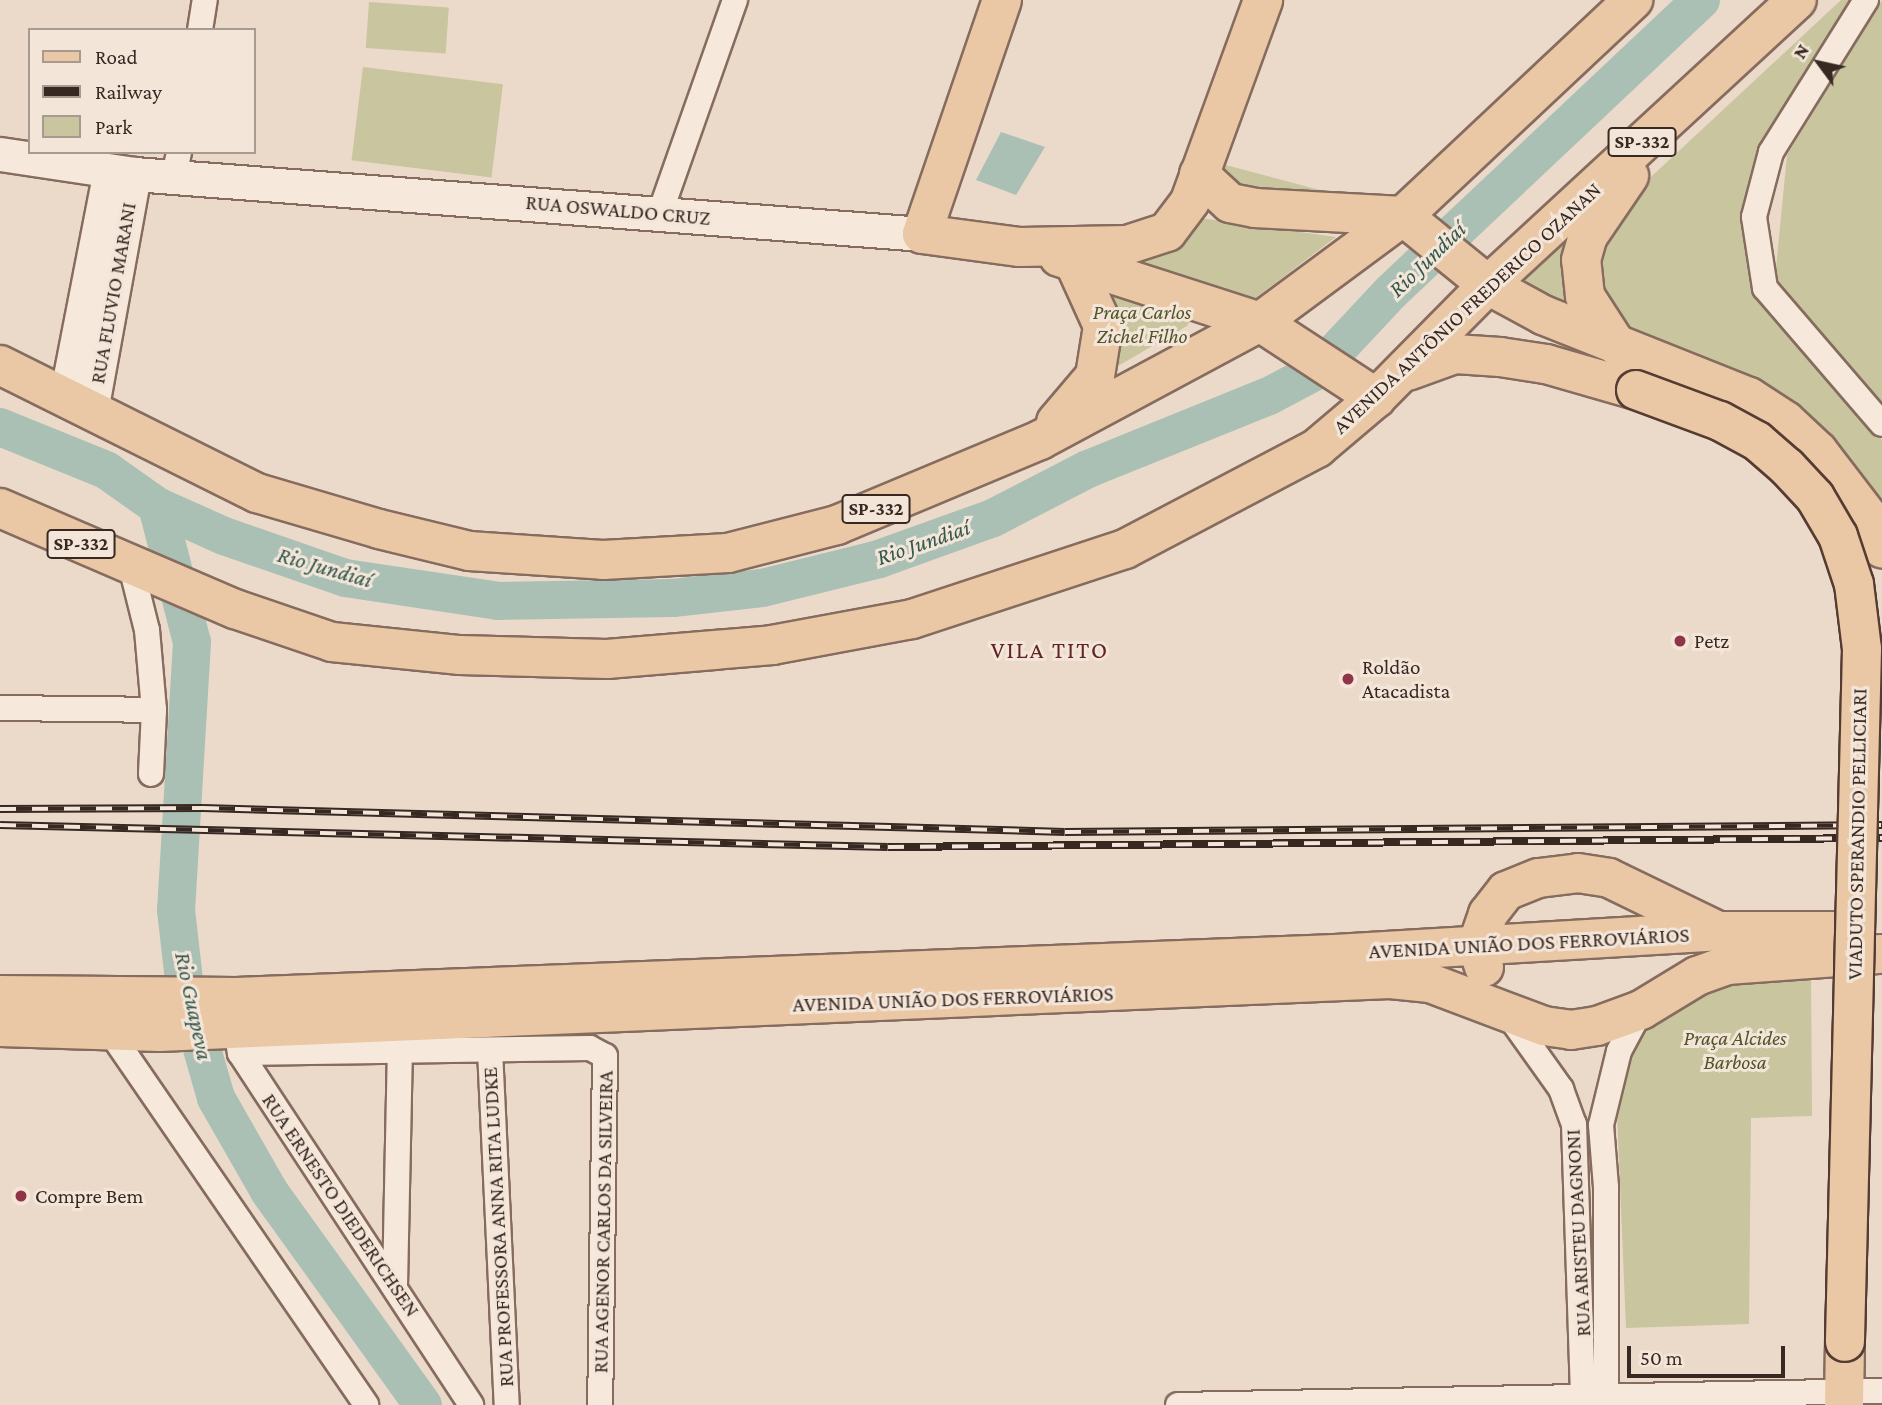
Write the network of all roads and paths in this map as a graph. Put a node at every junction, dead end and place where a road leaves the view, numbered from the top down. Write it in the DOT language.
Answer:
graph roads {
  1 [pos="205,0"];
  2 [pos="735,0"];
  3 [pos="1002,0"];
  4 [pos="1263,0"];
  5 [pos="1633,0"];
  6 [pos="1797,0"];
  7 [pos="1866,0"];
  8 [pos="200,28"];
  9 [pos="1680,107"];
  10 [pos="0,155"];
  11 [pos="176,164"];
  12 [pos="122,173"];
  13 [pos="1199,174"];
  14 [pos="660,214"];
  15 [pos="1407,220"];
  16 [pos="922,234"];
  17 [pos="1020,247"];
  18 [pos="1073,260"];
  19 [pos="1475,276"];
  20 [pos="1260,322"];
  21 [pos="1618,347"];
  22 [pos="0,365"];
  23 [pos="1645,375"];
  24 [pos="1376,385"];
  25 [pos="80,404"];
  26 [pos="1882,425"];
  27 [pos="1040,440"];
  28 [pos="0,508"];
  29 [pos="1882,548"];
  30 [pos="147,572"];
  31 [pos="0,708"];
  32 [pos="154,710"];
  33 [pos="151,774"];
  34 [pos="1718,931"];
  35 [pos="1882,931"];
  36 [pos="1477,946"];
  37 [pos="1882,954"];
  38 [pos="0,995"];
  39 [pos="1503,1007"];
  40 [pos="1641,1010"];
  41 [pos="156,1014"];
  42 [pos="230,1020"];
  43 [pos="0,1027"];
  44 [pos="108,1029"];
  45 [pos="490,1049"];
  46 [pos="400,1052"];
  47 [pos="395,1285"];
  48 [pos="1882,1391"];
  49 [pos="1595,1395"];
  50 [pos="1844,1399"];
  51 [pos="1215,1404"];
  52 [pos="366,1405"];
  53 [pos="471,1405"];
  54 [pos="507,1405"];
  55 [pos="600,1405"];
  56 [pos="1178,1405"];
  1 -- 8 [label="street"];
  2 -- 14 [label="street"];
  3 -- 16 [label="main road"];
  4 -- 13 [label="main road, RUA OSWALDO CRUZ"];
  5 -- 15 [label="main road, SP-332"];
  6 -- 9 [label="main road, AVENIDA ANTÔNIO FREDERICO OZANAN / SP-332"];
  7 -- 26 [label="street"];
  9 -- 19 [label="main road, AVENIDA ANTÔNIO FREDERICO OZANAN / SP-332"];
  9 -- 21 [label="main road"];
  10 -- 12 [label="main road, RUA OSWALDO CRUZ"];
  11 -- 12 [label="main road, RUA OSWALDO CRUZ"];
  11 -- 14 [label="main road, RUA OSWALDO CRUZ"];
  12 -- 25 [label="main road, RUA FLUVIO MARANI"];
  13 -- 15 [label="main road"];
  13 -- 17 [label="main road, RUA OSWALDO CRUZ"];
  14 -- 16 [label="main road, RUA OSWALDO CRUZ"];
  15 -- 19 [label="main road"];
  15 -- 20 [label="main road, SP-332"];
  16 -- 17 [label="main road, RUA OSWALDO CRUZ"];
  17 -- 18 [label="main road"];
  18 -- 20 [label="main road"];
  18 -- 27 [label="main road"];
  19 -- 21 [label="main road"];
  19 -- 24 [label="main road, AVENIDA ANTÔNIO FREDERICO OZANAN / SP-332"];
  20 -- 24 [label="main road"];
  20 -- 27 [label="main road, SP-332"];
  21 -- 23 [label="main road"];
  22 -- 25 [label="main road, SP-332"];
  23 -- 24 [label="main road"];
  23 -- 29 [label="main road"];
  23 -- 50 [label="main road, VIADUTO SPERANDIO PELLICIARI, bridge"];
  24 -- 30 [label="main road, AVENIDA ANTÔNIO FREDERICO OZANAN / SP-332"];
  25 -- 27 [label="main road, SP-332"];
  28 -- 30 [label="main road, SP-332"];
  30 -- 32 [label="street"];
  31 -- 32 [label="street"];
  32 -- 33 [label="street"];
  34 -- 35 [label="main road, AVENIDA UNIÃO DOS FERROVIÁRIOS"];
  34 -- 36 [label="main road, AVENIDA UNIÃO DOS FERROVIÁRIOS"];
  34 -- 36 [label="main road"];
  36 -- 39 [label="main road"];
  36 -- 42 [label="main road, AVENIDA UNIÃO DOS FERROVIÁRIOS"];
  37 -- 40 [label="main road, AVENIDA UNIÃO DOS FERROVIÁRIOS"];
  38 -- 41 [label="main road, AVENIDA UNIÃO DOS FERROVIÁRIOS"];
  39 -- 40 [label="main road, AVENIDA UNIÃO DOS FERROVIÁRIOS"];
  39 -- 42 [label="main road, AVENIDA UNIÃO DOS FERROVIÁRIOS"];
  39 -- 49 [label="street, RUA ARISTEU DAGNONI"];
  40 -- 49 [label="street, RUA ARISTEU DAGNONI"];
  41 -- 42 [label="main road, AVENIDA UNIÃO DOS FERROVIÁRIOS"];
  41 -- 44 [label="main road, AVENIDA UNIÃO DOS FERROVIÁRIOS"];
  42 -- 46 [label="street"];
  42 -- 47 [label="street, RUA ERNESTO DIEDERICHSEN"];
  43 -- 44 [label="main road, AVENIDA UNIÃO DOS FERROVIÁRIOS"];
  44 -- 52 [label="street"];
  45 -- 46 [label="street"];
  45 -- 54 [label="street, RUA PROFESSORA ANNA RITA LUDKE"];
  45 -- 55 [label="street, RUA AGENOR CARLOS DA SILVEIRA"];
  46 -- 47 [label="street"];
  47 -- 53 [label="street, RUA ERNESTO DIEDERICHSEN"];
  48 -- 50 [label="street"];
  49 -- 50 [label="street"];
  49 -- 51 [label="street"];
  51 -- 56 [label="street"];
}
